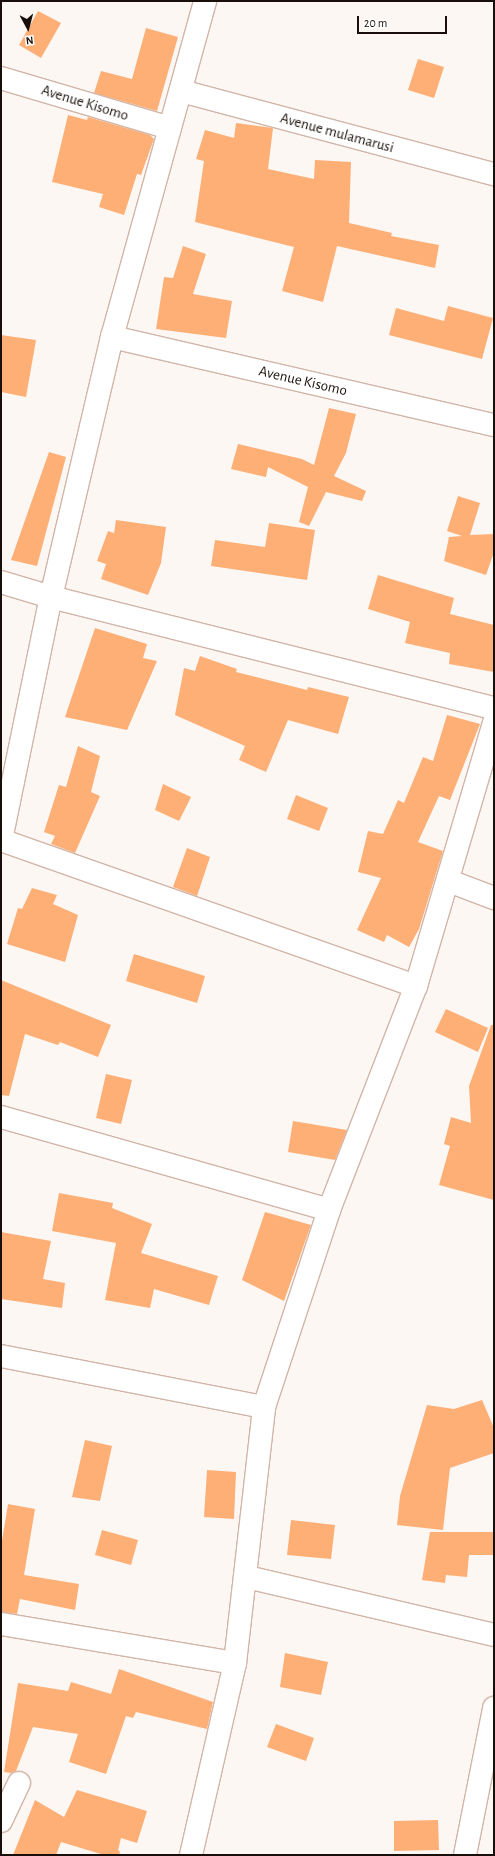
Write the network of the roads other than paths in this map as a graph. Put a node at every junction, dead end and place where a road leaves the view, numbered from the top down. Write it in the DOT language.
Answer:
graph roads {
  1 [pos="205,1"];
  2 [pos="1,78"];
  3 [pos="181,91"];
  4 [pos="170,128"];
  5 [pos="494,174"];
  6 [pos="112,337"];
  7 [pos="494,425"];
  8 [pos="1,582"];
  9 [pos="51,597"];
  10 [pos="494,708"];
  11 [pos="494,722"];
  12 [pos="1,840"];
  13 [pos="449,881"];
  14 [pos="494,898"];
  15 [pos="416,986"];
  16 [pos="1,1116"];
  17 [pos="329,1210"];
  18 [pos="1,1356"];
  19 [pos="264,1406"];
  20 [pos="247,1577"];
  21 [pos="1,1624"];
  22 [pos="494,1635"];
  23 [pos="235,1663"];
  24 [pos="494,1708"];
  25 [pos="19,1783"];
  26 [pos="1,1821"];
  27 [pos="191,1855"];
  28 [pos="465,1855"];
  1 -- 3 [label="street"];
  2 -- 4 [label="street, Avenue Kisomo"];
  3 -- 4 [label="street"];
  3 -- 5 [label="street, Avenue mulamarusi"];
  4 -- 6 [label="street"];
  6 -- 7 [label="street, Avenue Kisomo"];
  6 -- 9 [label="street"];
  8 -- 9 [label="street"];
  9 -- 10 [label="street"];
  9 -- 12 [label="street"];
  11 -- 13 [label="street"];
  12 -- 15 [label="street"];
  13 -- 14 [label="street"];
  13 -- 15 [label="street"];
  15 -- 17 [label="street"];
  16 -- 17 [label="street"];
  17 -- 19 [label="street"];
  18 -- 19 [label="street"];
  19 -- 20 [label="street"];
  20 -- 22 [label="street"];
  20 -- 23 [label="street"];
  21 -- 23 [label="street"];
  23 -- 27 [label="street"];
  24 -- 28 [label="street"];
  25 -- 26 [label="street"];
}
